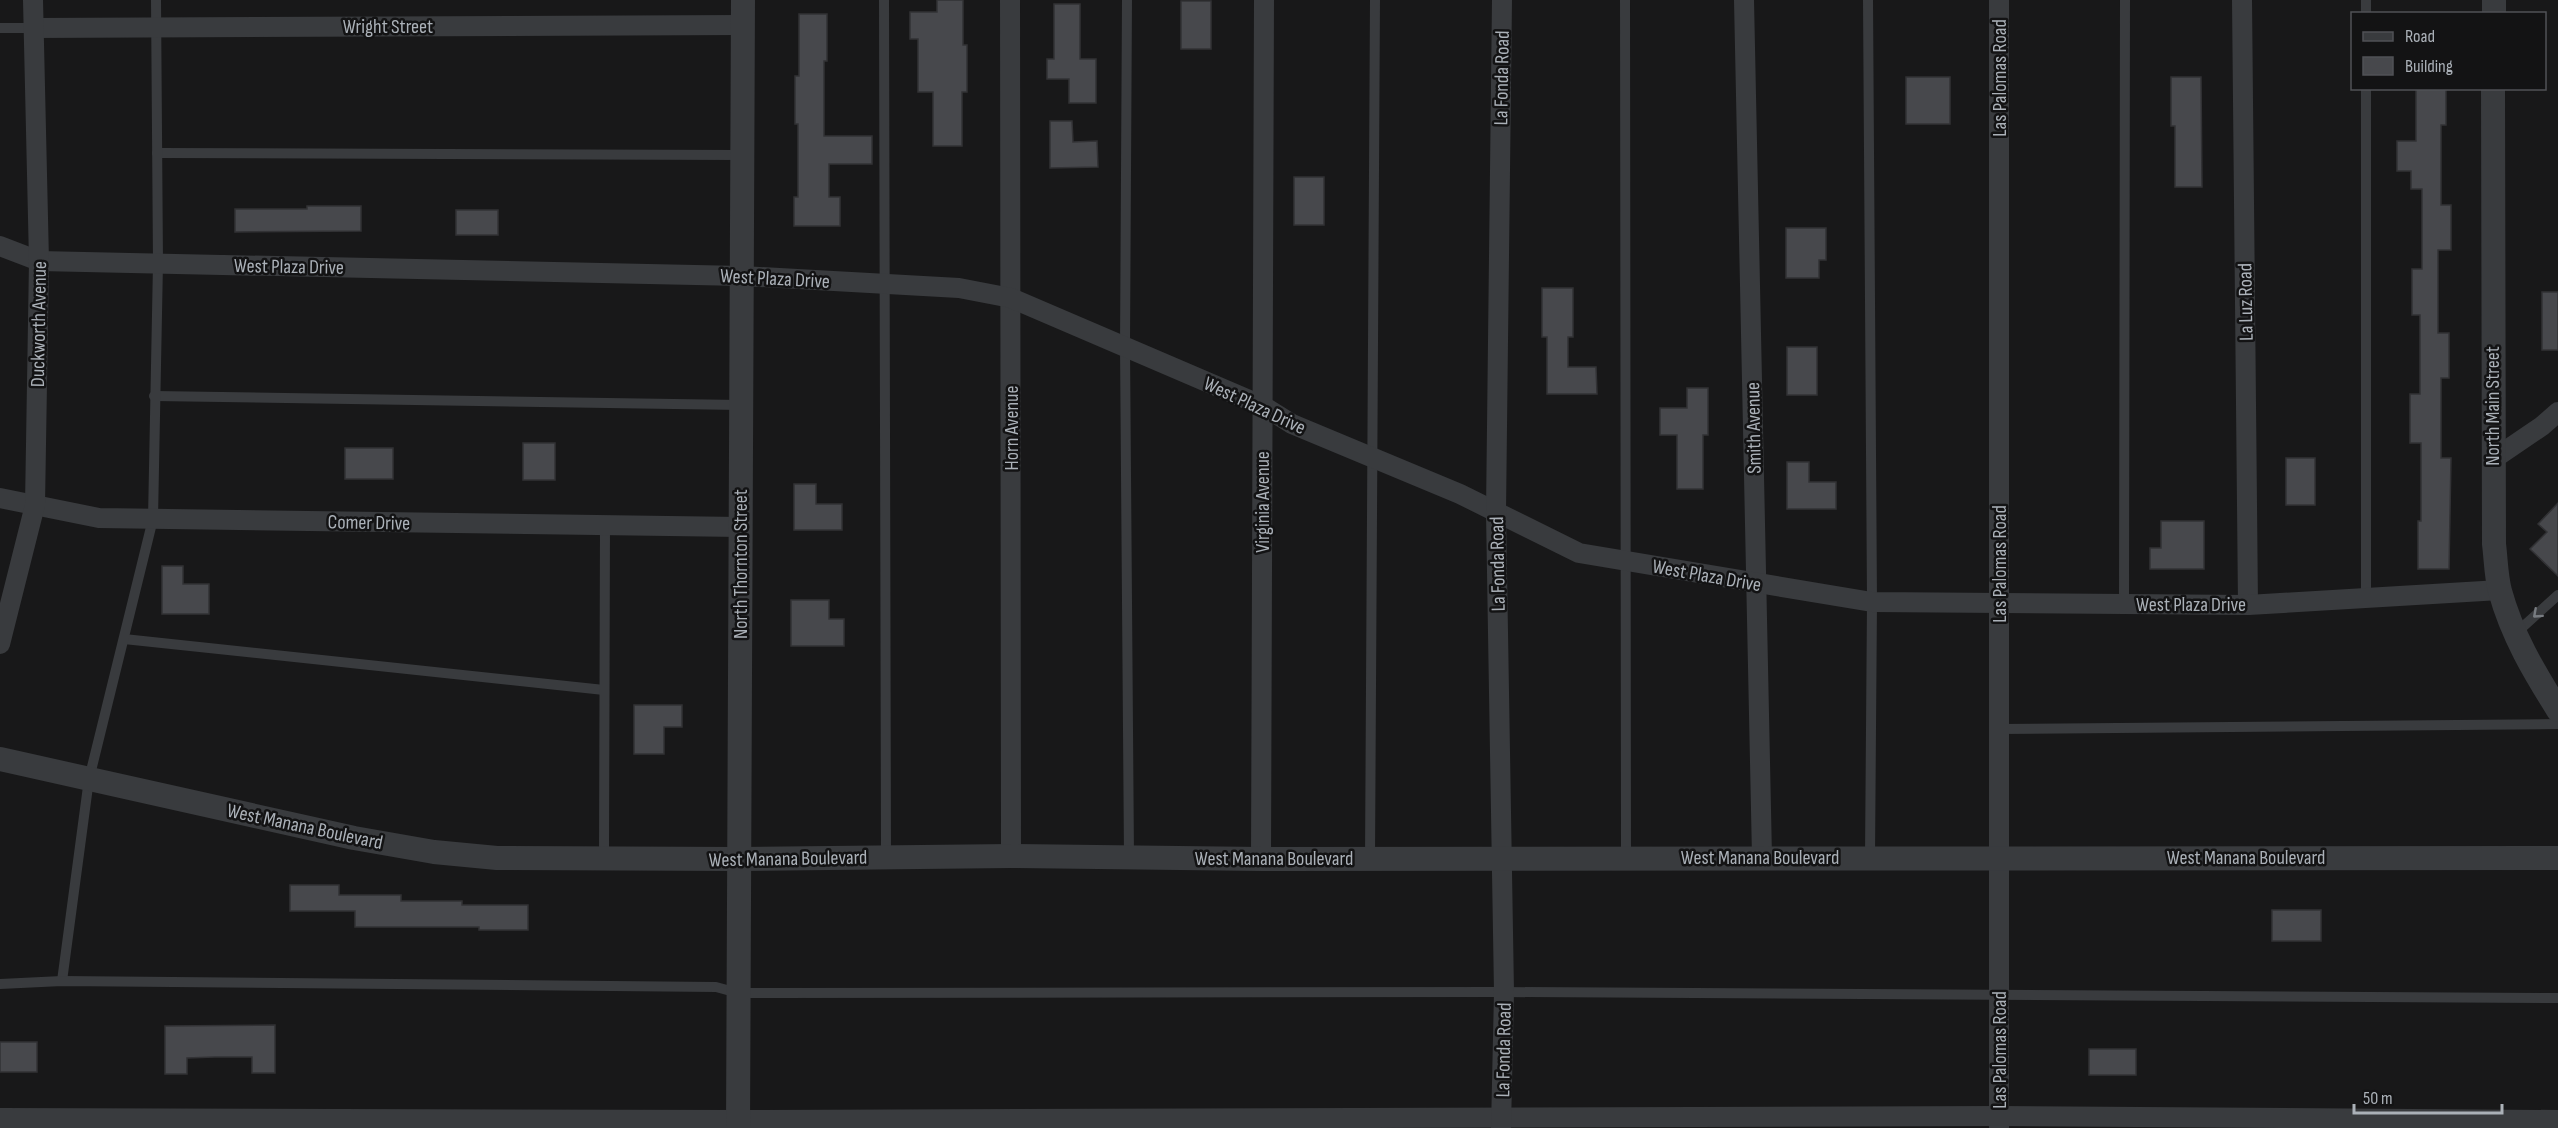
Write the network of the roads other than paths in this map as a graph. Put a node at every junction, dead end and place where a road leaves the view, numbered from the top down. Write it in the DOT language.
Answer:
graph roads {
  1 [pos="33,0"];
  2 [pos="156,0"];
  3 [pos="743,0"];
  4 [pos="884,0"];
  5 [pos="1010,0"];
  6 [pos="1127,0"];
  7 [pos="1264,0"];
  8 [pos="1375,0"];
  9 [pos="1502,0"];
  10 [pos="1625,0"];
  11 [pos="1744,0"];
  12 [pos="1868,0"];
  13 [pos="1999,0"];
  14 [pos="2125,0"];
  15 [pos="2242,0"];
  16 [pos="743,25"];
  17 [pos="156,27"];
  18 [pos="0,28"];
  19 [pos="34,28"];
  20 [pos="2366,90"];
  21 [pos="2493,90"];
  22 [pos="157,153"];
  23 [pos="742,155"];
  24 [pos="0,246"];
  25 [pos="39,261"];
  26 [pos="158,263"];
  27 [pos="742,276"];
  28 [pos="883,284"];
  29 [pos="1011,298"];
  30 [pos="1125,346"];
  31 [pos="154,396"];
  32 [pos="741,405"];
  33 [pos="1263,406"];
  34 [pos="2558,412"];
  35 [pos="1372,458"];
  36 [pos="2492,460"];
  37 [pos="0,498"];
  38 [pos="35,506"];
  39 [pos="1496,512"];
  40 [pos="153,519"];
  41 [pos="605,525"];
  42 [pos="740,526"];
  43 [pos="1627,561"];
  44 [pos="1756,583"];
  45 [pos="2500,590"];
  46 [pos="2558,595"];
  47 [pos="2366,598"];
  48 [pos="1872,602"];
  49 [pos="1999,604"];
  50 [pos="2124,604"];
  51 [pos="2248,604"];
  52 [pos="2516,633"];
  53 [pos="124,639"];
  54 [pos="0,644"];
  55 [pos="604,690"];
  56 [pos="2558,710"];
  57 [pos="2558,724"];
  58 [pos="1999,729"];
  59 [pos="0,759"];
  60 [pos="89,779"];
  61 [pos="1011,856"];
  62 [pos="886,857"];
  63 [pos="1129,857"];
  64 [pos="1762,857"];
  65 [pos="1870,857"];
  66 [pos="1999,857"];
  67 [pos="1502,858"];
  68 [pos="1626,858"];
  69 [pos="2558,858"];
  70 [pos="604,859"];
  71 [pos="737,859"];
  72 [pos="1261,859"];
  73 [pos="1370,859"];
  74 [pos="62,981"];
  75 [pos="0,984"];
  76 [pos="1504,992"];
  77 [pos="738,993"];
  78 [pos="1999,995"];
  79 [pos="2558,998"];
  80 [pos="0,1118"];
  81 [pos="2558,1120"];
  82 [pos="1999,1122"];
  83 [pos="1501,1123"];
  84 [pos="738,1124"];
  1 -- 19 [label="street, Duckworth Avenue"];
  2 -- 17 [label="lane"];
  3 -- 16 [label="street, North Thornton Street"];
  4 -- 28 [label="lane"];
  5 -- 29 [label="street, Horn Avenue"];
  6 -- 30 [label="lane"];
  7 -- 33 [label="street, Virginia Avenue"];
  8 -- 35 [label="lane"];
  9 -- 39 [label="street, La Fonda Road"];
  10 -- 43 [label="lane"];
  11 -- 44 [label="street, Smith Avenue"];
  12 -- 48 [label="lane"];
  13 -- 49 [label="street, Las Palomas Road"];
  14 -- 50 [label="lane"];
  15 -- 51 [label="street, La Luz Road"];
  16 -- 17 [label="street, Wright Street"];
  16 -- 23 [label="street, North Thornton Street"];
  17 -- 19 [label="street, Wright Street"];
  17 -- 22 [label="lane"];
  18 -- 19 [label="lane"];
  19 -- 25 [label="street, Duckworth Avenue"];
  20 -- 47 [label="lane"];
  21 -- 36 [label="street, North Main Street"];
  22 -- 23 [label="lane"];
  22 -- 26 [label="lane"];
  23 -- 27 [label="street, North Thornton Street"];
  24 -- 25 [label="street, West Plaza Drive"];
  25 -- 26 [label="street, West Plaza Drive"];
  25 -- 38 [label="street, Duckworth Avenue"];
  26 -- 27 [label="street, West Plaza Drive"];
  26 -- 31 [label="lane"];
  27 -- 28 [label="street, West Plaza Drive"];
  27 -- 32 [label="street, North Thornton Street"];
  28 -- 29 [label="street, West Plaza Drive"];
  28 -- 62 [label="lane"];
  29 -- 30 [label="street, West Plaza Drive"];
  29 -- 61 [label="street, Horn Avenue"];
  30 -- 33 [label="street, West Plaza Drive"];
  30 -- 63 [label="lane"];
  31 -- 32 [label="lane"];
  31 -- 40 [label="lane"];
  32 -- 42 [label="street, North Thornton Street"];
  33 -- 35 [label="street, West Plaza Drive"];
  33 -- 72 [label="street, Virginia Avenue"];
  34 -- 36 [label="street"];
  35 -- 39 [label="street, West Plaza Drive"];
  35 -- 73 [label="lane"];
  36 -- 45 [label="street, North Main Street"];
  37 -- 38 [label="street, Comer Drive"];
  38 -- 40 [label="street, Comer Drive"];
  38 -- 54 [label="street, Duckworth Avenue"];
  39 -- 43 [label="street, West Plaza Drive"];
  39 -- 67 [label="street, La Fonda Road"];
  40 -- 41 [label="street, Comer Drive"];
  40 -- 53 [label="lane"];
  41 -- 42 [label="street, Comer Drive"];
  41 -- 55 [label="lane"];
  42 -- 71 [label="street, North Thornton Street"];
  43 -- 44 [label="street, West Plaza Drive"];
  43 -- 68 [label="lane"];
  44 -- 48 [label="street, West Plaza Drive"];
  44 -- 64 [label="street, Smith Avenue"];
  45 -- 47 [label="street, West Plaza Drive"];
  45 -- 52 [label="street, North Main Street"];
  46 -- 52 [label="lane, one-way"];
  47 -- 51 [label="street, West Plaza Drive"];
  48 -- 49 [label="street, West Plaza Drive"];
  48 -- 65 [label="lane"];
  49 -- 50 [label="street, West Plaza Drive"];
  49 -- 58 [label="street, Las Palomas Road"];
  50 -- 51 [label="street, West Plaza Drive"];
  52 -- 56 [label="street, North Main Street"];
  53 -- 55 [label="lane"];
  53 -- 60 [label="lane"];
  55 -- 70 [label="lane"];
  57 -- 58 [label="lane"];
  58 -- 66 [label="street, Las Palomas Road"];
  59 -- 60 [label="street, West Manana Boulevard"];
  60 -- 70 [label="street, West Manana Boulevard"];
  60 -- 74 [label="lane"];
  61 -- 62 [label="street, West Manana Boulevard"];
  61 -- 63 [label="street, West Manana Boulevard"];
  62 -- 71 [label="street, West Manana Boulevard"];
  63 -- 72 [label="street, West Manana Boulevard"];
  64 -- 65 [label="street, West Manana Boulevard"];
  64 -- 68 [label="street, West Manana Boulevard"];
  65 -- 66 [label="street, West Manana Boulevard"];
  66 -- 69 [label="street, West Manana Boulevard"];
  66 -- 78 [label="street, Las Palomas Road"];
  67 -- 68 [label="street, West Manana Boulevard"];
  67 -- 73 [label="street, West Manana Boulevard"];
  67 -- 76 [label="street, La Fonda Road"];
  70 -- 71 [label="street, West Manana Boulevard"];
  71 -- 77 [label="street, North Thornton Street"];
  72 -- 73 [label="street, West Manana Boulevard"];
  74 -- 75 [label="lane"];
  74 -- 77 [label="lane"];
  76 -- 77 [label="lane"];
  76 -- 78 [label="lane"];
  76 -- 83 [label="street, La Fonda Road"];
  77 -- 84 [label="street, North Thornton Street"];
  78 -- 79 [label="lane"];
  78 -- 82 [label="street, Las Palomas Road"];
  80 -- 84 [label="street"];
  81 -- 82 [label="street"];
  82 -- 83 [label="street"];
  83 -- 84 [label="street"];
}
